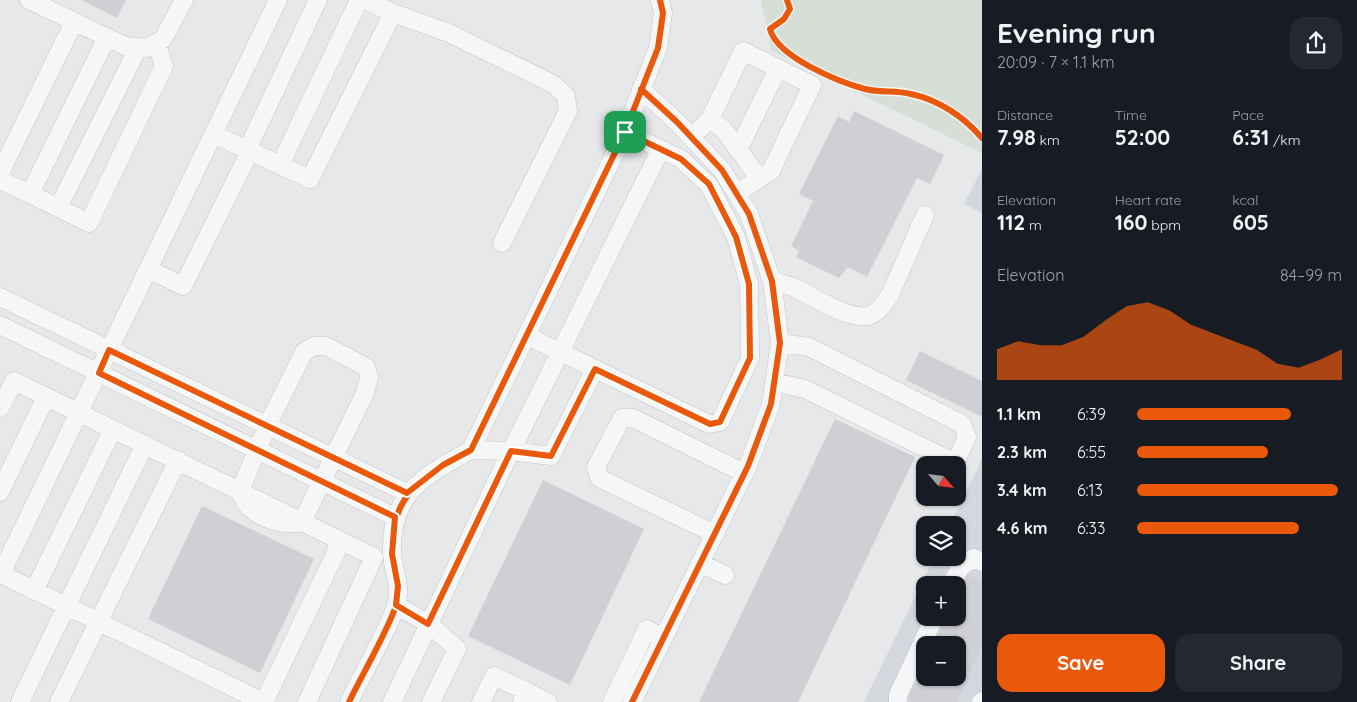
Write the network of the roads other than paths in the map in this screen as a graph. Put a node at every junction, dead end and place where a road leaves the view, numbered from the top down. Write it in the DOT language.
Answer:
graph roads {
  1 [pos="30,0"];
  2 [pos="184,0"];
  3 [pos="278,0"];
  4 [pos="318,0"];
  5 [pos="358,0"];
  6 [pos="365,0"];
  7 [pos="660,0"];
  8 [pos="393,14"];
  9 [pos="74,22"];
  10 [pos="107,37"];
  11 [pos="156,43"];
  12 [pos="138,48"];
  13 [pos="778,68"];
  14 [pos="642,89"];
  15 [pos="710,119"];
  16 [pos="625,132"];
  17 [pos="213,134"];
  18 [pos="691,137"];
  19 [pos="736,146"];
  20 [pos="660,149"];
  21 [pos="249,151"];
  22 [pos="280,165"];
  23 [pos="0,173"];
  24 [pos="759,178"];
  25 [pos="0,180"];
  26 [pos="737,193"];
  27 [pos="30,194"];
  28 [pos="58,208"];
  29 [pos="925,215"];
  30 [pos="502,243"];
  31 [pos="148,269"];
  32 [pos="772,281"];
  33 [pos="0,297"];
  34 [pos="0,325"];
  35 [pos="527,336"];
  36 [pos="780,343"];
  37 [pos="109,350"];
  38 [pos="560,352"];
  39 [pos="595,369"];
  40 [pos="99,373"];
  41 [pos="774,382"];
  42 [pos="46,397"];
  43 [pos="0,408"];
  44 [pos="79,413"];
  45 [pos="267,426"];
  46 [pos="113,429"];
  47 [pos="145,444"];
  48 [pos="256,450"];
  49 [pos="471,450"];
  50 [pos="511,451"];
  51 [pos="333,457"];
  52 [pos="178,460"];
  53 [pos="744,473"];
  54 [pos="322,482"];
  55 [pos="240,491"];
  56 [pos="0,492"];
  57 [pos="407,493"];
  58 [pos="395,517"];
  59 [pos="302,522"];
  60 [pos="715,534"];
  61 [pos="335,538"];
  62 [pos="982,562"];
  63 [pos="700,563"];
  64 [pos="0,574"];
  65 [pos="725,576"];
  66 [pos="956,576"];
  67 [pos="34,591"];
  68 [pos="396,605"];
  69 [pos="67,608"];
  70 [pos="98,623"];
  71 [pos="428,624"];
  72 [pos="930,626"];
  73 [pos="663,638"];
  74 [pos="523,697"];
  75 [pos="20,702"];
  76 [pos="58,702"];
  77 [pos="263,702"];
  78 [pos="307,702"];
  79 [pos="349,702"];
  80 [pos="392,702"];
  81 [pos="431,702"];
  82 [pos="481,702"];
  83 [pos="548,702"];
  84 [pos="612,702"];
  85 [pos="632,702"];
  86 [pos="898,702"];
  1 -- 9 [label="street"];
  2 -- 11 [label="street"];
  3 -- 17 [label="street"];
  4 -- 21 [label="street"];
  5 -- 22 [label="street"];
  6 -- 8 [label="street"];
  7 -- 14 [label="street"];
  8 -- 22 [label="street"];
  8 -- 30 [label="street"];
  9 -- 10 [label="street"];
  9 -- 23 [label="street"];
  10 -- 12 [label="street"];
  10 -- 27 [label="street"];
  11 -- 12 [label="street"];
  11 -- 28 [label="street"];
  12 -- 28 [label="street"];
  13 -- 15 [label="street"];
  13 -- 19 [label="street"];
  13 -- 24 [label="street"];
  14 -- 16 [label="street"];
  14 -- 18 [label="street"];
  15 -- 18 [label="street"];
  15 -- 19 [label="street"];
  16 -- 20 [label="street"];
  16 -- 35 [label="street"];
  17 -- 21 [label="street"];
  17 -- 31 [label="street"];
  18 -- 26 [label="street"];
  19 -- 24 [label="street"];
  20 -- 38 [label="street"];
  20 -- 39 [label="street"];
  21 -- 22 [label="street"];
  21 -- 31 [label="street"];
  24 -- 26 [label="street"];
  25 -- 27 [label="street"];
  26 -- 32 [label="street"];
  27 -- 28 [label="street"];
  29 -- 32 [label="street"];
  31 -- 37 [label="street"];
  32 -- 36 [label="street"];
  33 -- 37 [label="street"];
  34 -- 40 [label="street"];
  35 -- 38 [label="street"];
  35 -- 49 [label="street"];
  36 -- 41 [label="street"];
  36 -- 41 [label="street"];
  37 -- 40 [label="street"];
  37 -- 45 [label="street"];
  38 -- 39 [label="street"];
  38 -- 50 [label="street"];
  39 -- 50 [label="street"];
  40 -- 44 [label="street"];
  40 -- 48 [label="street"];
  41 -- 53 [label="street"];
  42 -- 43 [label="street"];
  42 -- 44 [label="street"];
  42 -- 56 [label="street"];
  44 -- 46 [label="street"];
  44 -- 64 [label="street"];
  45 -- 48 [label="street"];
  45 -- 51 [label="street"];
  45 -- 51 [label="street"];
  46 -- 47 [label="street"];
  46 -- 67 [label="street"];
  47 -- 52 [label="street"];
  47 -- 69 [label="street"];
  48 -- 54 [label="street"];
  48 -- 55 [label="street"];
  49 -- 50 [label="street"];
  49 -- 57 [label="street"];
  50 -- 71 [label="street"];
  51 -- 54 [label="street"];
  51 -- 57 [label="street"];
  52 -- 55 [label="street"];
  52 -- 70 [label="street"];
  53 -- 60 [label="street"];
  53 -- 60 [label="street"];
  54 -- 58 [label="street"];
  54 -- 59 [label="street"];
  55 -- 59 [label="street"];
  57 -- 58 [label="street"];
  58 -- 68 [label="street"];
  59 -- 61 [label="street"];
  60 -- 63 [label="street"];
  61 -- 77 [label="street"];
  61 -- 78 [label="street"];
  62 -- 66 [label="street"];
  63 -- 65 [label="street"];
  63 -- 73 [label="street"];
  64 -- 67 [label="street"];
  67 -- 69 [label="street"];
  68 -- 71 [label="street"];
  68 -- 79 [label="street"];
  69 -- 70 [label="street"];
  69 -- 75 [label="street"];
  70 -- 76 [label="street"];
  70 -- 77 [label="street"];
  71 -- 80 [label="street"];
  71 -- 81 [label="street"];
  72 -- 86 [label="street"];
  73 -- 84 [label="street"];
  73 -- 85 [label="street"];
  74 -- 82 [label="street"];
  74 -- 83 [label="street"];
}
